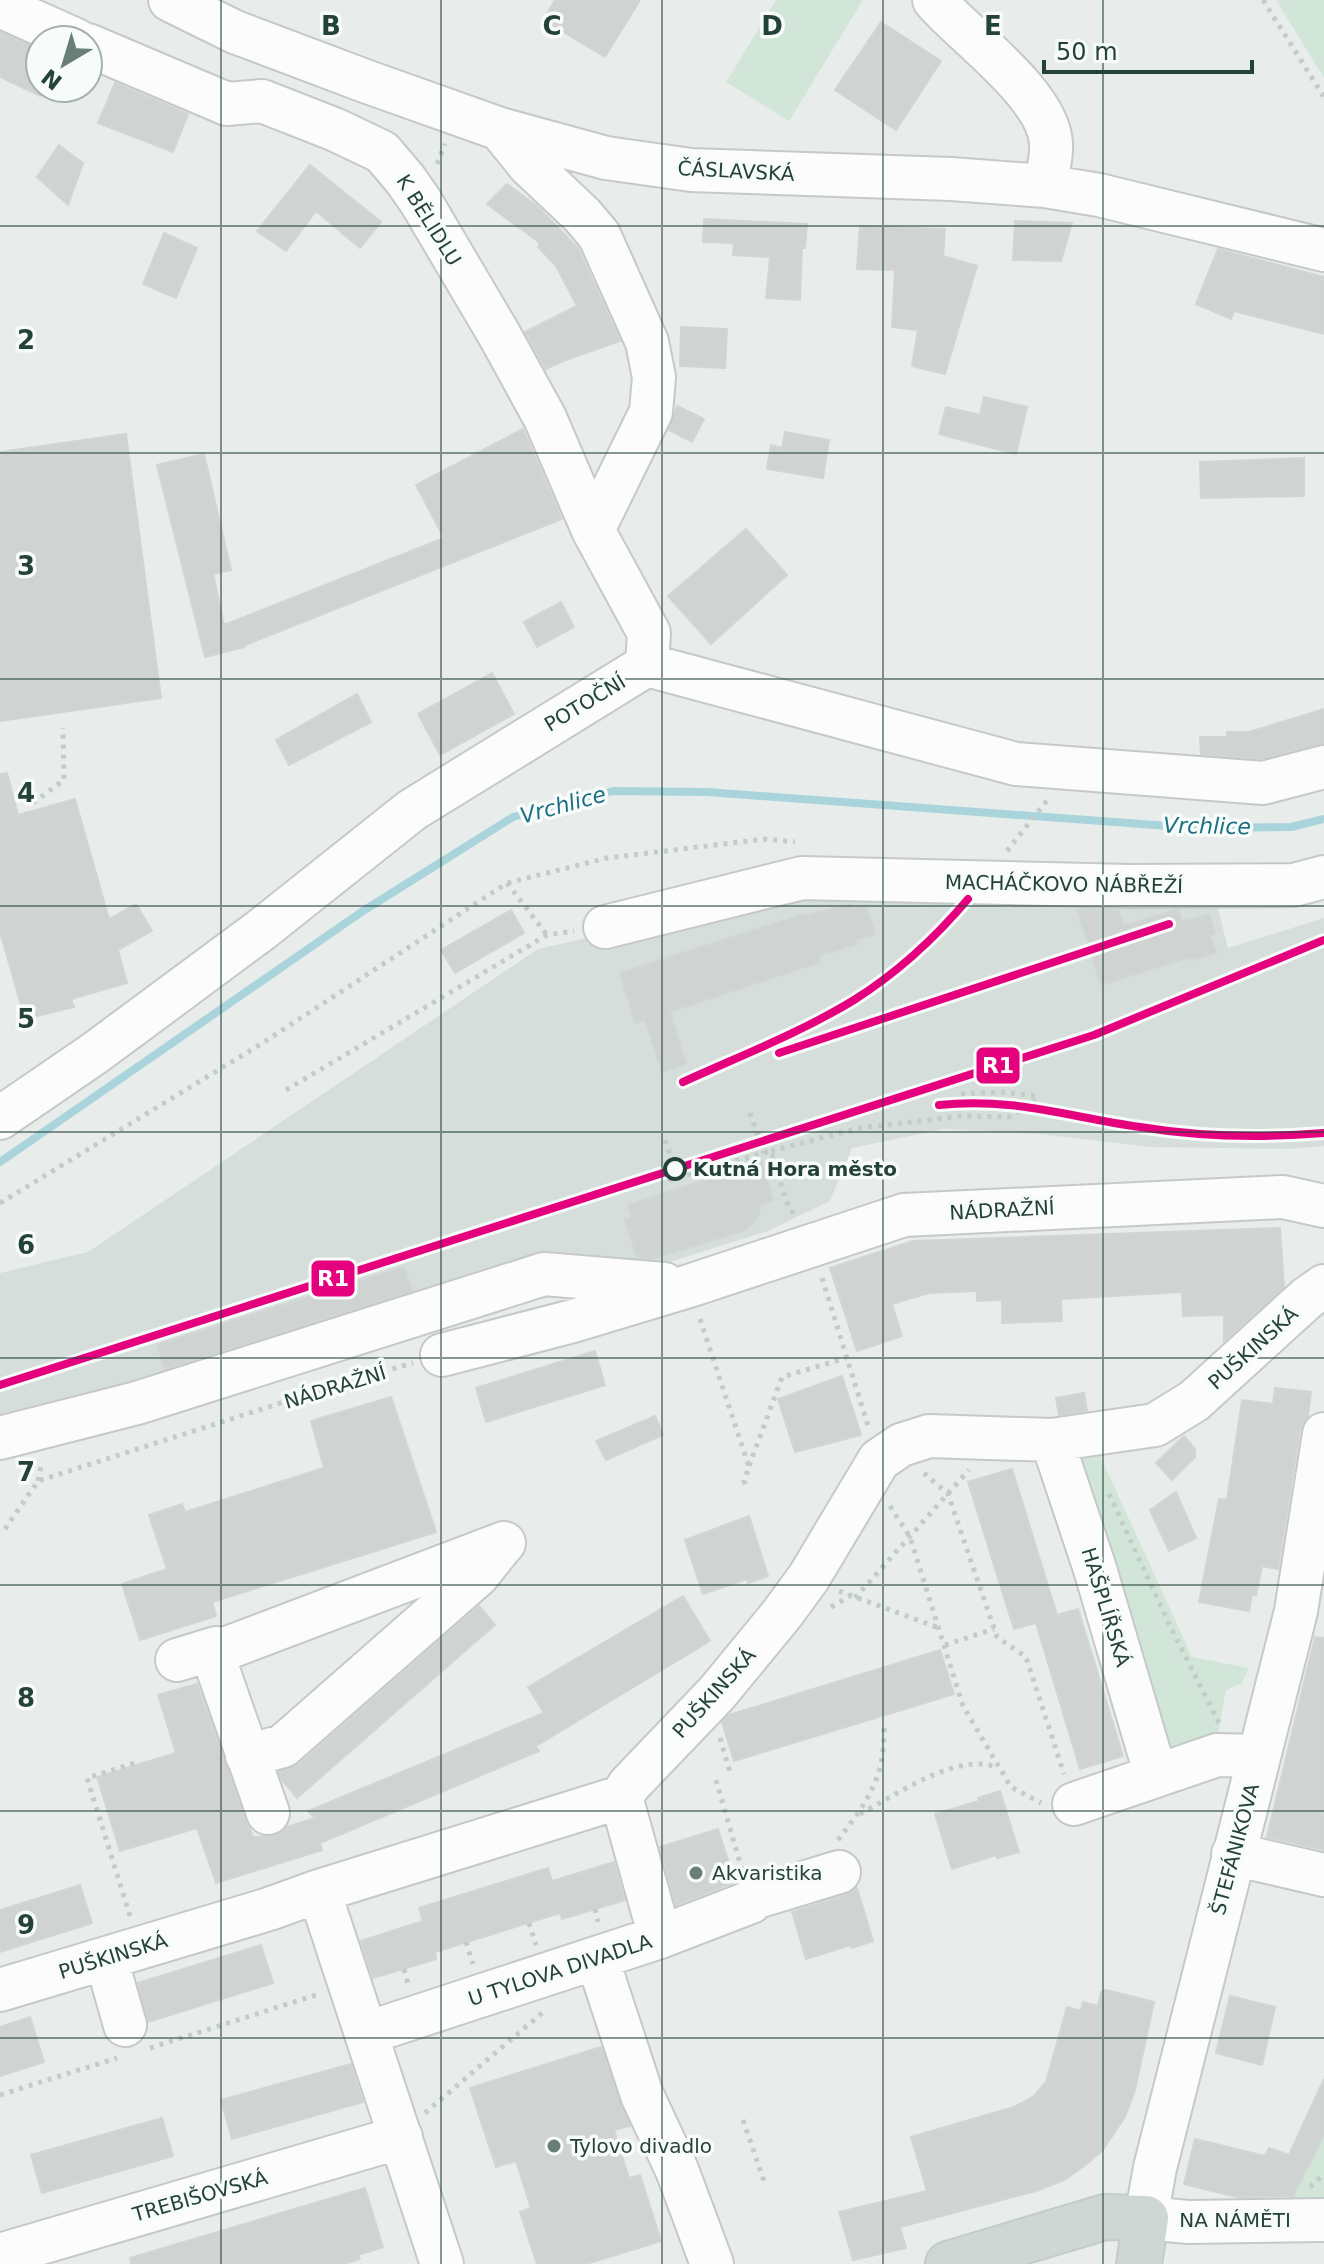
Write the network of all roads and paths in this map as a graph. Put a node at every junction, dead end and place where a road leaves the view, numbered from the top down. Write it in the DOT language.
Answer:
graph roads {
  1 [pos="170,0"];
  2 [pos="934,0"];
  3 [pos="1263,0"];
  4 [pos="0,6"];
  5 [pos="40,24"];
  6 [pos="104,52"];
  7 [pos="1324,97"];
  8 [pos="500,129"];
  9 [pos="606,158"];
  10 [pos="1045,186"];
  11 [pos="582,215"];
  12 [pos="1324,250"];
  13 [pos="593,530"];
  14 [pos="647,665"];
  15 [pos="63,728"];
  16 [pos="1324,767"];
  17 [pos="1054,792"];
  18 [pos="33,803"];
  19 [pos="1008,849"];
  20 [pos="799,860"];
  21 [pos="1324,877"];
  22 [pos="507,883"];
  23 [pos="605,927"];
  24 [pos="547,935"];
  25 [pos="286,1090"];
  26 [pos="961,1094"];
  27 [pos="750,1113"];
  28 [pos="0,1118"];
  29 [pos="665,1140"];
  30 [pos="767,1152"];
  31 [pos="678,1178"];
  32 [pos="668,1180"];
  33 [pos="0,1203"];
  34 [pos="1324,1206"];
  35 [pos="814,1255"];
  36 [pos="689,1286"];
  37 [pos="1324,1286"];
  38 [pos="442,1355"];
  39 [pos="847,1358"];
  40 [pos="1324,1434"];
  41 [pos="0,1438"];
  42 [pos="1052,1440"];
  43 [pos="749,1467"];
  44 [pos="874,1468"];
  45 [pos="966,1473"];
  46 [pos="1105,1485"];
  47 [pos="747,1489"];
  48 [pos="948,1494"];
  49 [pos="5,1529"];
  50 [pos="910,1537"];
  51 [pos="855,1598"];
  52 [pos="871,1603"];
  53 [pos="940,1628"];
  54 [pos="994,1629"];
  55 [pos="945,1645"];
  56 [pos="222,1650"];
  57 [pos="177,1660"];
  58 [pos="1210,1707"];
  59 [pos="884,1728"];
  60 [pos="247,1756"];
  61 [pos="1259,1756"];
  62 [pos="135,1763"];
  63 [pos="1156,1776"];
  64 [pos="879,1777"];
  65 [pos="716,1780"];
  66 [pos="1011,1787"];
  67 [pos="621,1797"];
  68 [pos="1074,1804"];
  69 [pos="268,1813"];
  70 [pos="859,1814"];
  71 [pos="1233,1854"];
  72 [pos="839,1872"];
  73 [pos="1324,1875"];
  74 [pos="319,1891"];
  75 [pos="751,1902"];
  76 [pos="130,1919"];
  77 [pos="660,1937"];
  78 [pos="106,1958"];
  79 [pos="597,1958"];
  80 [pos="351,1984"];
  81 [pos="0,1990"];
  82 [pos="550,2006"];
  83 [pos="367,2033"];
  84 [pos="128,2045"];
  85 [pos="0,2095"];
  86 [pos="743,2120"];
  87 [pos="399,2131"];
  88 [pos="765,2184"];
  89 [pos="1146,2218"];
  90 [pos="1324,2220"];
  91 [pos="0,2255"];
  92 [pos="442,2264"];
  93 [pos="712,2264"];
  94 [pos="948,2264"];
  95 [pos="1139,2264"];
  1 -- 8 [label="street, ČÁSLAVSKÁ"];
  2 -- 10 [label="street"];
  3 -- 7 [label="path"];
  4 -- 5 [label="street"];
  6 -- 13 [label="street, K BĚLIDLU"];
  8 -- 9 [label="street, ČÁSLAVSKÁ"];
  8 -- 11 [label="street"];
  9 -- 10 [label="street, ČÁSLAVSKÁ"];
  9 -- 11 [label="street"];
  10 -- 12 [label="street, ČÁSLAVSKÁ"];
  11 -- 13 [label="street"];
  13 -- 14 [label="street, K BĚLIDLU"];
  14 -- 16 [label="street, POTOČNÍ"];
  14 -- 28 [label="street, POTOČNÍ"];
  15 -- 18 [label="path"];
  17 -- 19 [label="path"];
  20 -- 21 [label="street, MACHÁČKOVO NÁBŘEŽÍ"];
  20 -- 22 [label="path"];
  20 -- 23 [label="street, MACHÁČKOVO NÁBŘEŽÍ"];
  22 -- 24 [label="path"];
  22 -- 33 [label="path"];
  23 -- 24 [label="path"];
  24 -- 25 [label="path"];
  26 -- 30 [label="path"];
  27 -- 30 [label="path"];
  29 -- 31 [label="path"];
  30 -- 31 [label="path"];
  30 -- 35 [label="path"];
  31 -- 32 [label="path"];
  34 -- 35 [label="street, NÁDRAŽNÍ"];
  35 -- 36 [label="street, NÁDRAŽNÍ"];
  35 -- 39 [label="path"];
  36 -- 38 [label="street, NÁDRAŽNÍ"];
  36 -- 41 [label="street, NÁDRAŽNÍ"];
  36 -- 43 [label="path"];
  37 -- 42 [label="street, PUŠKINSKÁ"];
  38 -- 49 [label="path, NÁDRAŽNÍ"];
  39 -- 43 [label="path"];
  39 -- 44 [label="path"];
  40 -- 61 [label="street, ŠTEFÁNIKOVA"];
  42 -- 44 [label="street, PUŠKINSKÁ"];
  42 -- 63 [label="street, HAŠPLÍŘSKÁ"];
  43 -- 47 [label="path"];
  44 -- 50 [label="path"];
  44 -- 67 [label="street, PUŠKINSKÁ"];
  45 -- 48 [label="path"];
  46 -- 58 [label="path"];
  48 -- 50 [label="path"];
  48 -- 54 [label="path"];
  50 -- 51 [label="path"];
  50 -- 53 [label="path"];
  52 -- 53 [label="path"];
  53 -- 55 [label="path"];
  54 -- 55 [label="path"];
  54 -- 68 [label="path"];
  55 -- 66 [label="path"];
  56 -- 57 [label="street"];
  56 -- 60 [label="street"];
  56 -- 60 [label="street"];
  59 -- 64 [label="path"];
  60 -- 69 [label="street"];
  61 -- 63 [label="street"];
  61 -- 71 [label="street, ŠTEFÁNIKOVA"];
  62 -- 76 [label="path"];
  63 -- 68 [label="street"];
  65 -- 75 [label="path"];
  66 -- 68 [label="path"];
  66 -- 70 [label="path"];
  67 -- 74 [label="street, PUŠKINSKÁ"];
  67 -- 77 [label="street, U TYLOVA DIVADLA"];
  71 -- 73 [label="street"];
  71 -- 89 [label="street, ŠTEFÁNIKOVA"];
  72 -- 75 [label="street"];
  74 -- 78 [label="street, PUŠKINSKÁ"];
  74 -- 80 [label="street"];
  75 -- 77 [label="street"];
  77 -- 79 [label="street, U TYLOVA DIVADLA"];
  78 -- 81 [label="street, PUŠKINSKÁ"];
  78 -- 84 [label="street"];
  79 -- 83 [label="street, U TYLOVA DIVADLA"];
  79 -- 93 [label="street"];
  80 -- 83 [label="street"];
  80 -- 84 [label="path"];
  82 -- 87 [label="path"];
  83 -- 87 [label="street"];
  84 -- 85 [label="path"];
  86 -- 88 [label="path"];
  87 -- 91 [label="street, TREBIŠOVSKÁ"];
  87 -- 92 [label="street"];
  89 -- 90 [label="street, NA NÁMĚTI"];
  89 -- 94 [label="main road"];
  89 -- 95 [label="main road, ŠTEFÁNIKOVA"];
}
